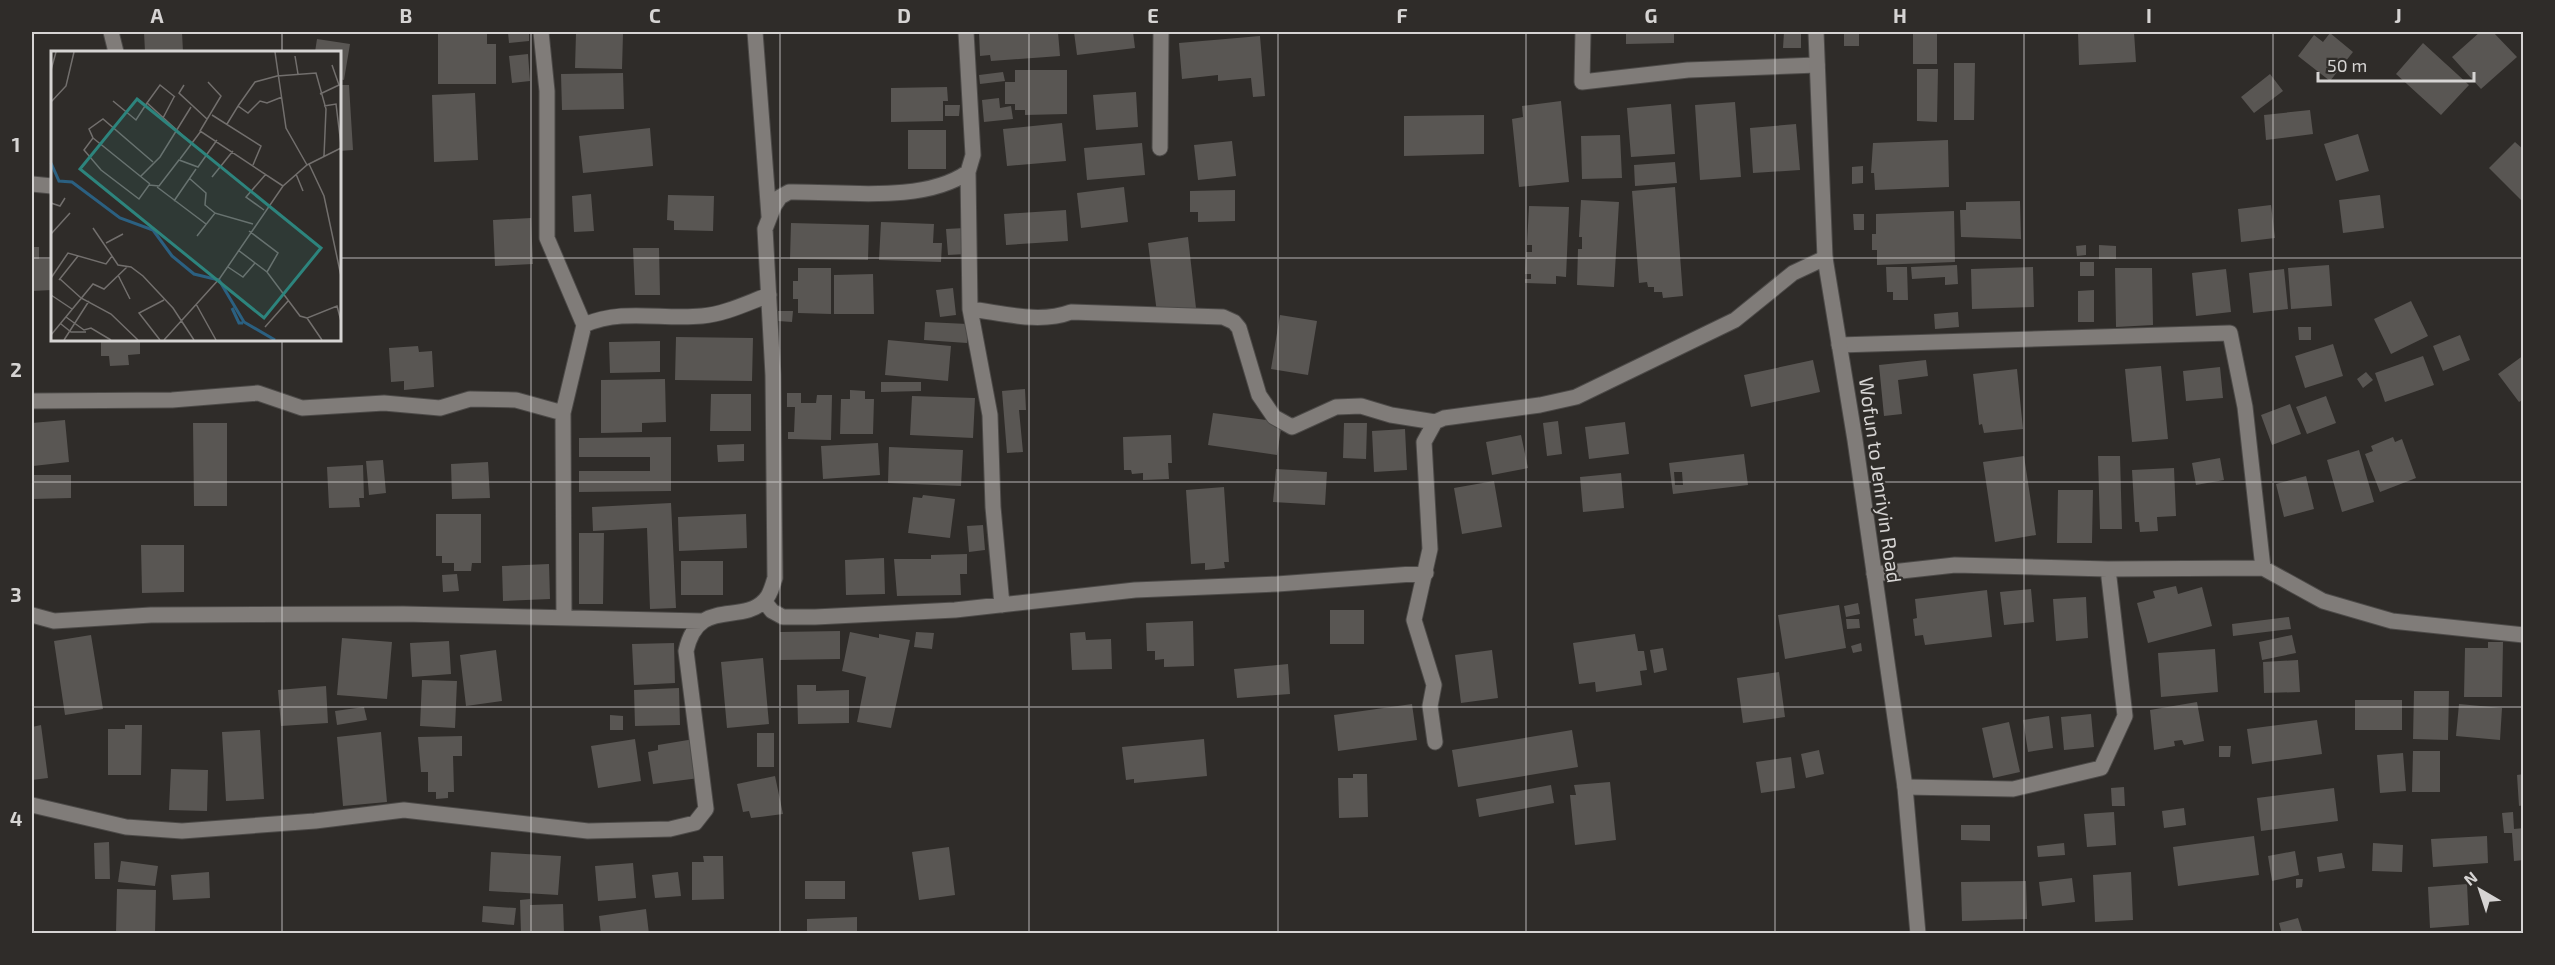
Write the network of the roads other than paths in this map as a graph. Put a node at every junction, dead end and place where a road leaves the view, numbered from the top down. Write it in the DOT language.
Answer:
graph roads {
  1 [pos="111,32"];
  2 [pos="541,32"];
  3 [pos="755,32"];
  4 [pos="966,32"];
  5 [pos="1161,32"];
  6 [pos="1583,32"];
  7 [pos="1816,32"];
  8 [pos="116,51"];
  9 [pos="1817,65"];
  10 [pos="1160,148"];
  11 [pos="968,172"];
  12 [pos="32,184"];
  13 [pos="51,186"];
  14 [pos="769,216"];
  15 [pos="1825,258"];
  16 [pos="769,296"];
  17 [pos="970,309"];
  18 [pos="584,325"];
  19 [pos="1839,345"];
  20 [pos="32,401"];
  21 [pos="563,412"];
  22 [pos="1435,422"];
  23 [pos="2263,568"];
  24 [pos="2108,569"];
  25 [pos="1426,573"];
  26 [pos="1874,574"];
  27 [pos="764,601"];
  28 [pos="1002,605"];
  29 [pos="32,615"];
  30 [pos="564,618"];
  31 [pos="702,621"];
  32 [pos="2523,635"];
  33 [pos="1435,742"];
  34 [pos="1905,787"];
  35 [pos="32,804"];
  36 [pos="1918,933"];
  1 -- 8 [label="street"];
  2 -- 18 [label="street"];
  3 -- 14 [label="street"];
  4 -- 11 [label="street"];
  5 -- 10 [label="street"];
  6 -- 9 [label="street"];
  7 -- 9 [label="street, Wofun to Jenriyin Road"];
  9 -- 15 [label="street, Wofun to Jenriyin Road"];
  11 -- 14 [label="street"];
  11 -- 17 [label="street"];
  12 -- 13 [label="street"];
  14 -- 16 [label="street"];
  15 -- 19 [label="street, Wofun to Jenriyin Road"];
  15 -- 22 [label="street"];
  16 -- 18 [label="street"];
  16 -- 27 [label="street"];
  17 -- 22 [label="street"];
  17 -- 28 [label="street"];
  18 -- 21 [label="street"];
  19 -- 23 [label="street"];
  19 -- 26 [label="street, Wofun to Jenriyin Road"];
  20 -- 21 [label="street"];
  21 -- 30 [label="street"];
  22 -- 25 [label="street"];
  23 -- 24 [label="street"];
  23 -- 32 [label="street"];
  24 -- 26 [label="street"];
  24 -- 34 [label="street"];
  25 -- 28 [label="street"];
  25 -- 33 [label="street"];
  26 -- 34 [label="street, Wofun to Jenriyin Road"];
  27 -- 28 [label="street"];
  27 -- 31 [label="street"];
  29 -- 30 [label="street"];
  30 -- 31 [label="street"];
  31 -- 35 [label="street"];
  34 -- 36 [label="street, Wofun to Jenriyin Road"];
}
